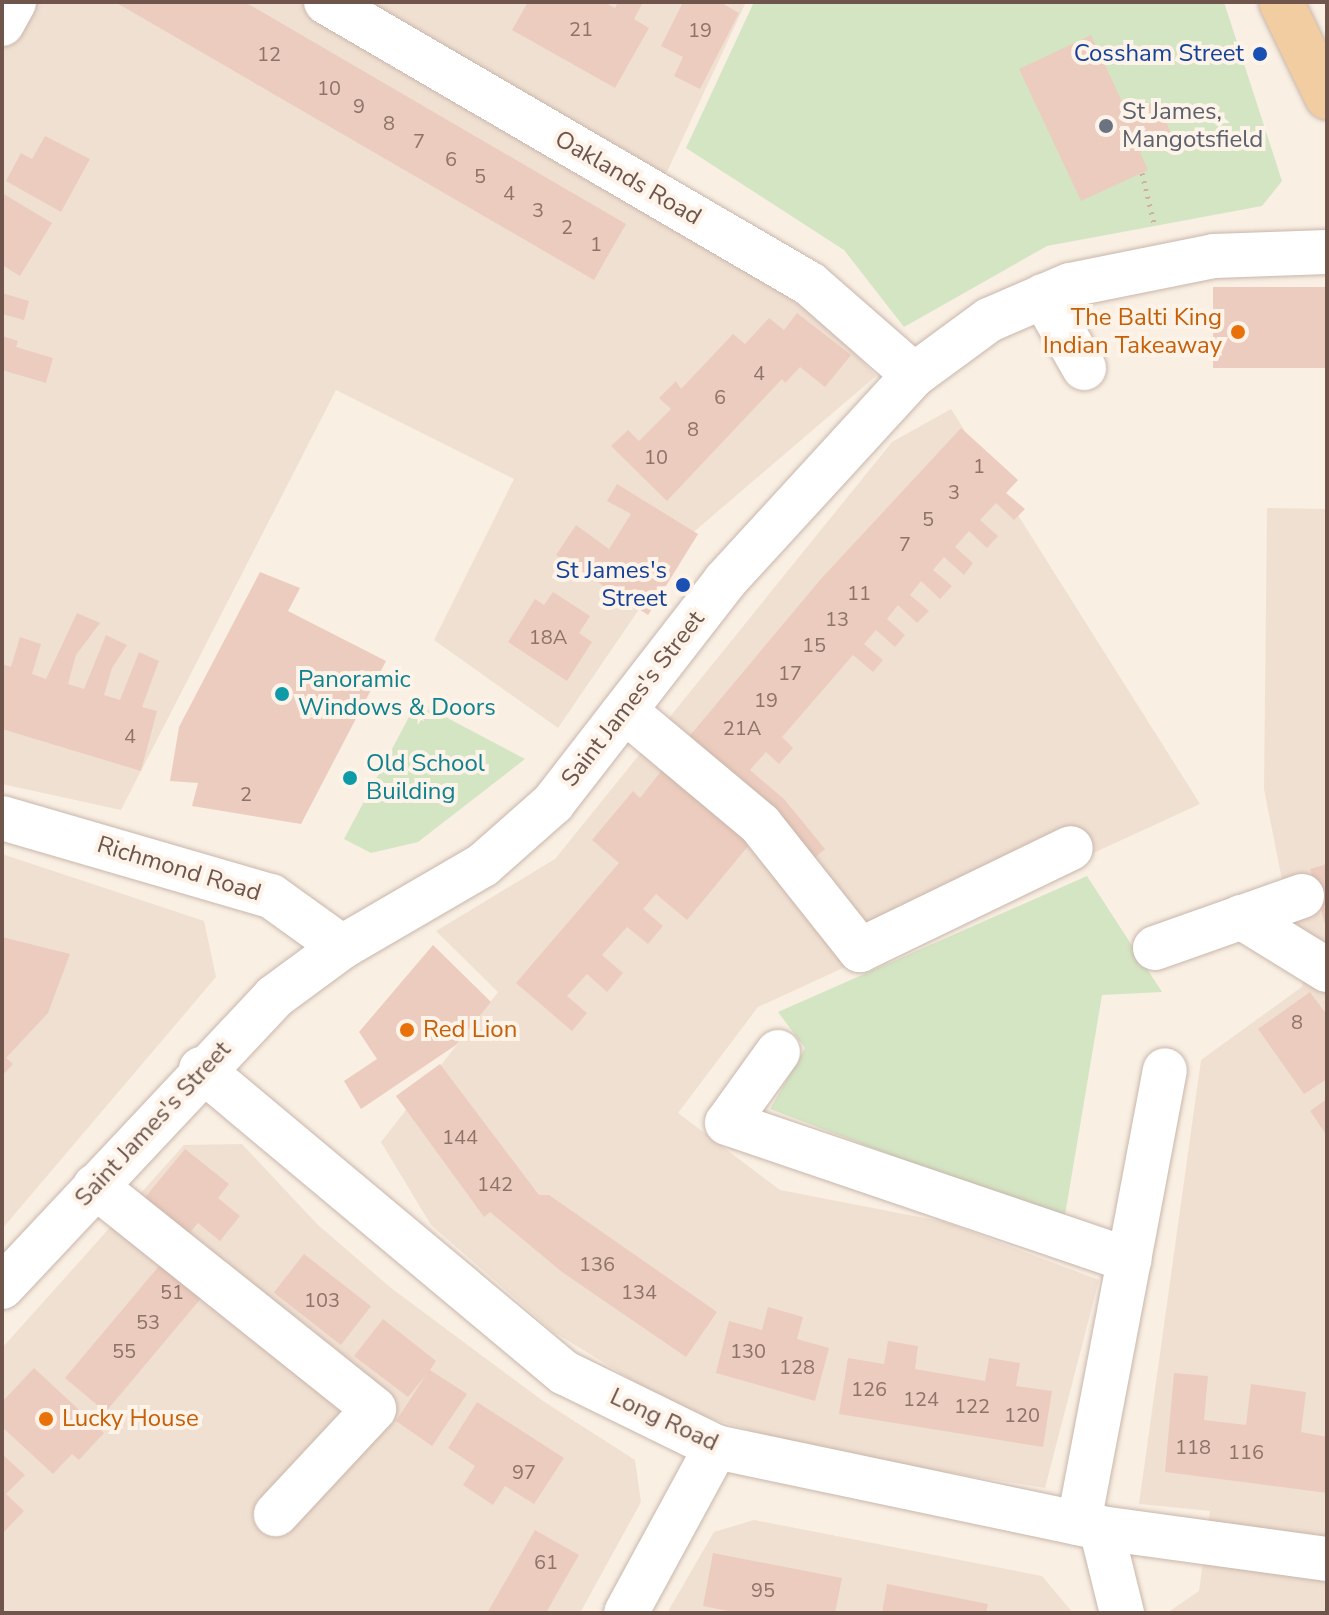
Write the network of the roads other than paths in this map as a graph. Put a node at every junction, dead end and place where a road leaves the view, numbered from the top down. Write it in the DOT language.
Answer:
graph roads {
  1 [pos="14,2"];
  2 [pos="326,2"];
  3 [pos="1281,2"];
  4 [pos="2,24"];
  5 [pos="1327,97"];
  6 [pos="1327,252"];
  7 [pos="1043,296"];
  8 [pos="1084,368"];
  9 [pos="914,375"];
  10 [pos="625,711"];
  11 [pos="2,818"];
  12 [pos="1071,848"];
  13 [pos="1302,896"];
  14 [pos="1241,917"];
  15 [pos="342,947"];
  16 [pos="1155,948"];
  17 [pos="1327,970"];
  18 [pos="778,1052"];
  19 [pos="201,1069"];
  20 [pos="1165,1070"];
  21 [pos="95,1186"];
  22 [pos="1129,1260"];
  23 [pos="2,1287"];
  24 [pos="716,1447"];
  25 [pos="276,1514"];
  26 [pos="1090,1526"];
  27 [pos="1327,1559"];
  28 [pos="626,1613"];
  29 [pos="1122,1613"];
  1 -- 4 [label="street"];
  2 -- 9 [label="street, Oaklands Road"];
  3 -- 5 [label="main road"];
  6 -- 7 [label="street, Saint James's Street"];
  7 -- 8 [label="street"];
  7 -- 9 [label="street, Saint James's Street"];
  9 -- 10 [label="street, Saint James's Street"];
  10 -- 12 [label="street"];
  10 -- 15 [label="street, Saint James's Street"];
  11 -- 15 [label="street, Richmond Road"];
  13 -- 14 [label="street"];
  14 -- 16 [label="street"];
  14 -- 17 [label="street"];
  15 -- 19 [label="street, Saint James's Street"];
  18 -- 22 [label="street"];
  19 -- 21 [label="street, Saint James's Street"];
  19 -- 24 [label="street, Long Road"];
  20 -- 22 [label="street"];
  21 -- 23 [label="street, Saint James's Street"];
  21 -- 25 [label="street"];
  22 -- 26 [label="street"];
  24 -- 26 [label="street, Long Road"];
  24 -- 28 [label="street"];
  26 -- 27 [label="street, Long Road"];
  26 -- 29 [label="street"];
}
